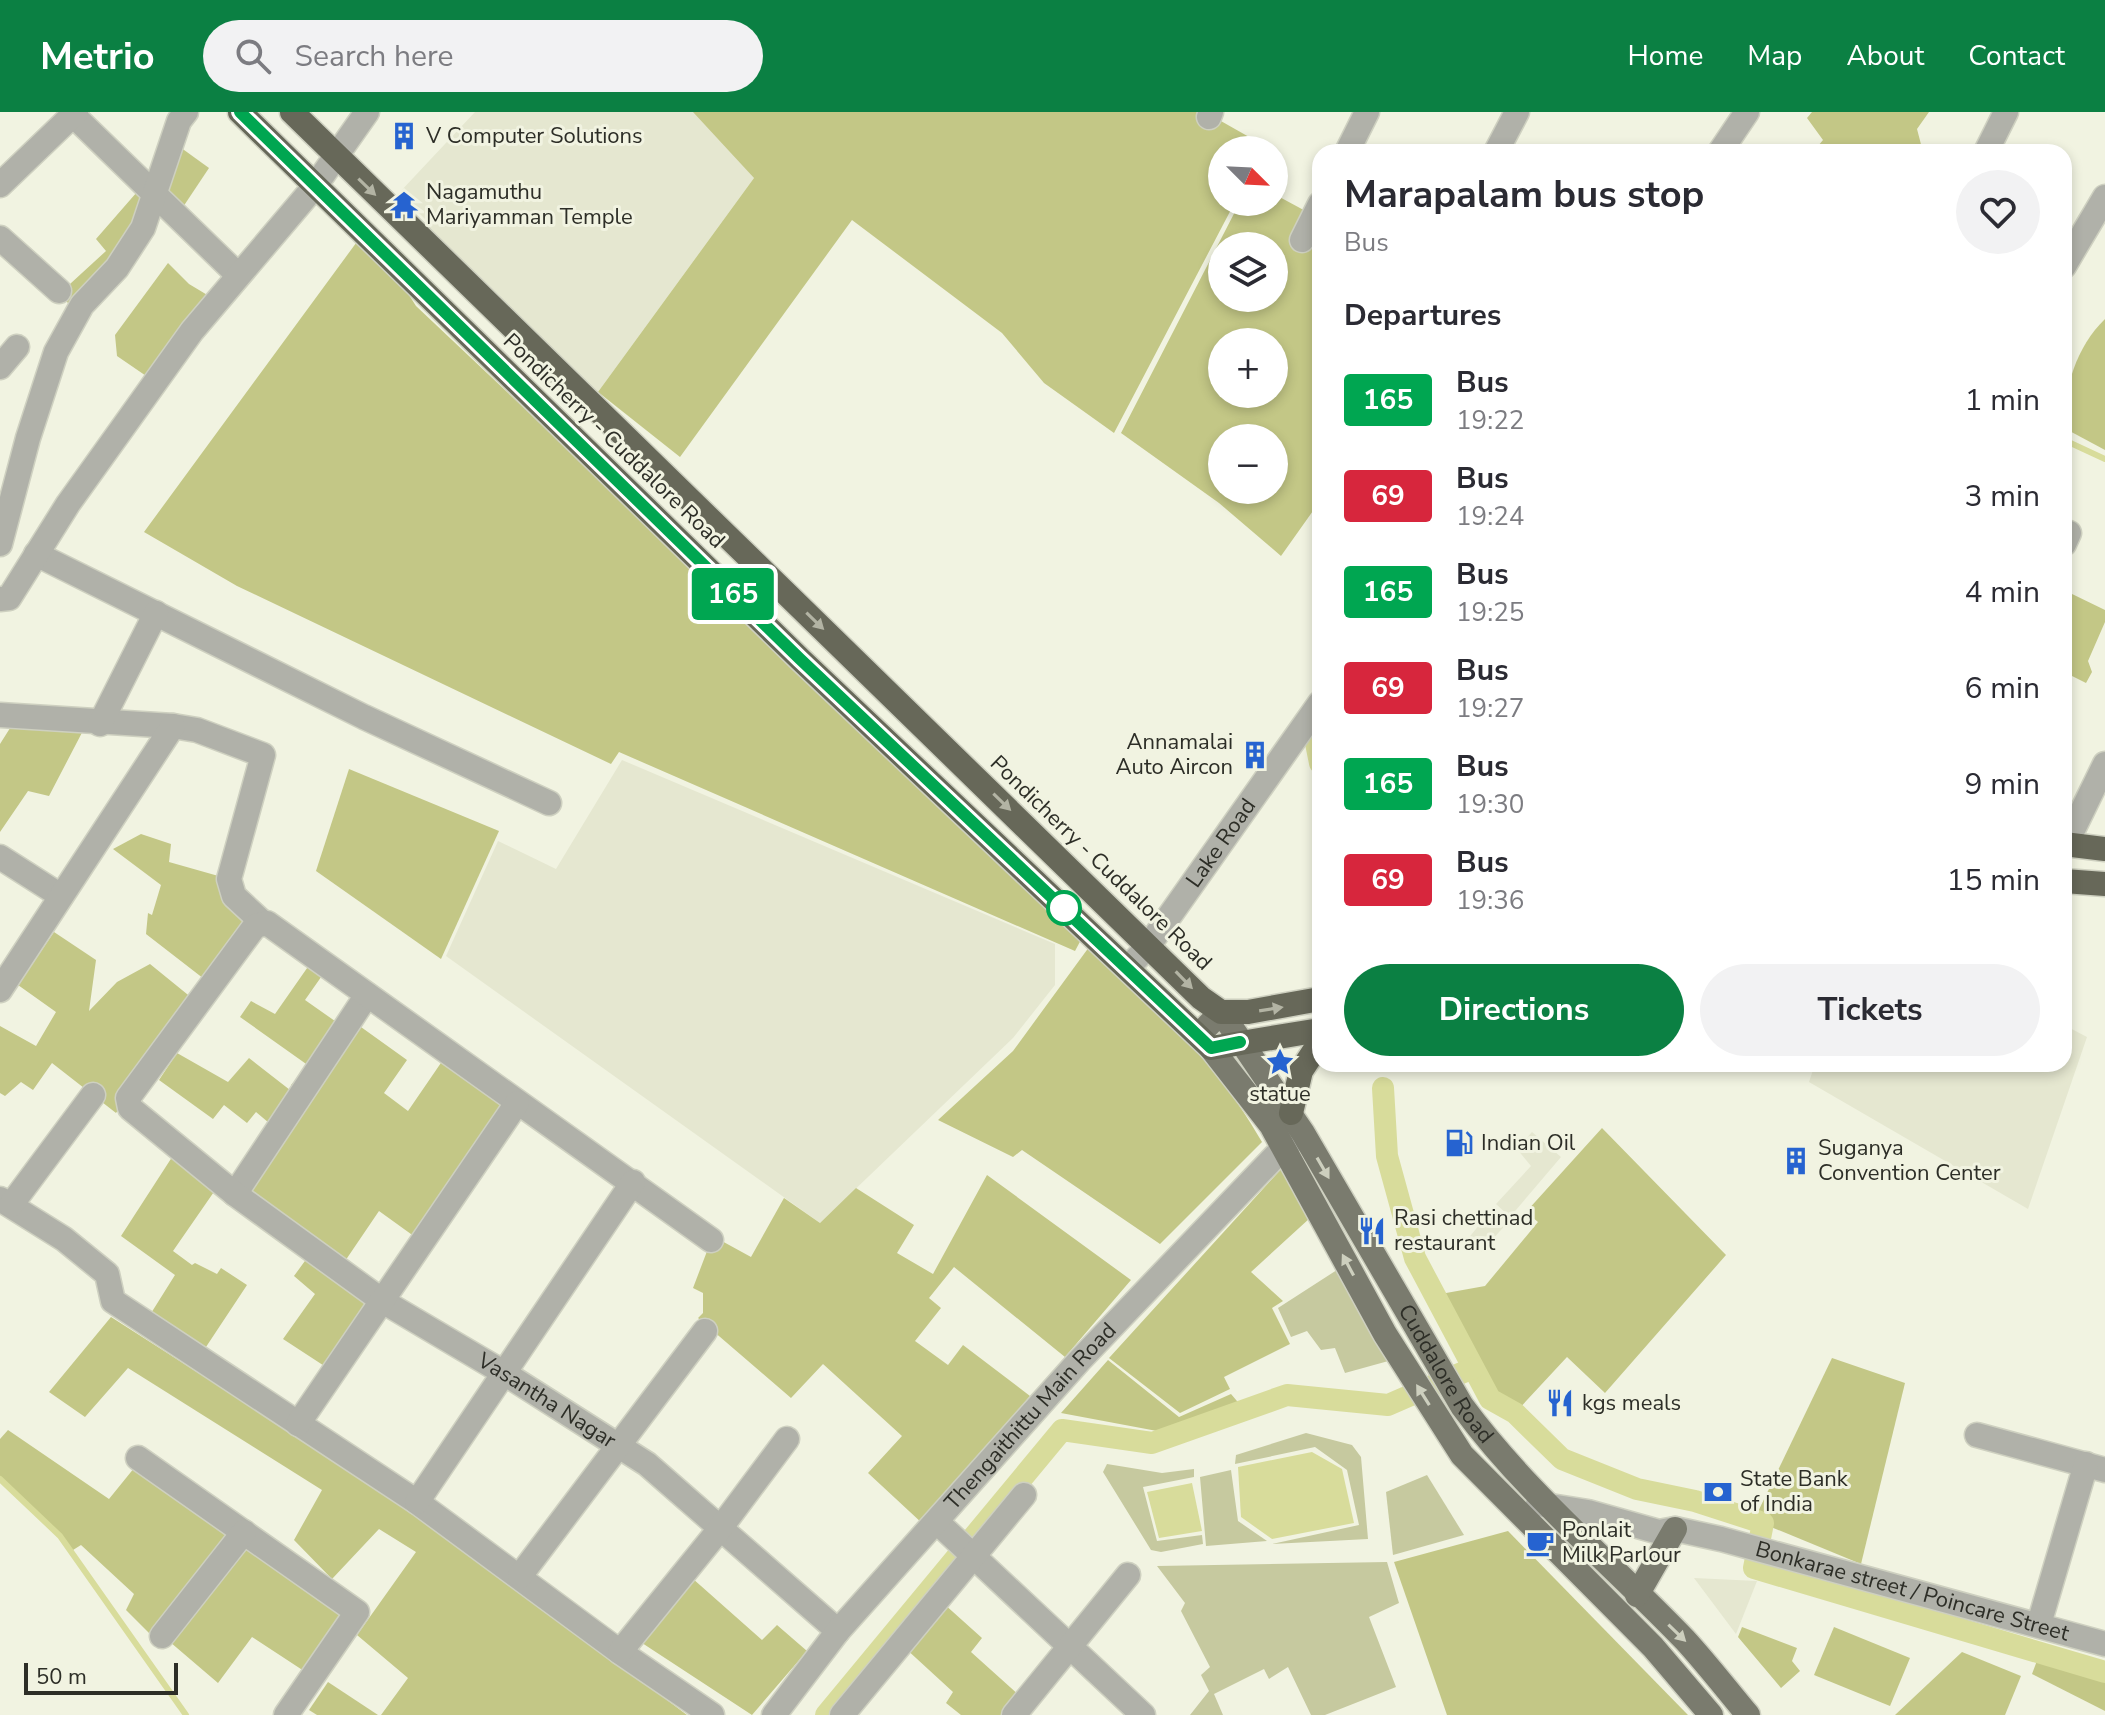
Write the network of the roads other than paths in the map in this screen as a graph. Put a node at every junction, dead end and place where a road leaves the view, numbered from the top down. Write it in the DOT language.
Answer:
graph roads {
  1 [pos="186,112"];
  2 [pos="240,112"];
  3 [pos="292,112"];
  4 [pos="367,112"];
  5 [pos="1367,112"];
  6 [pos="1517,112"];
  7 [pos="1747,112"];
  8 [pos="2006,112"];
  9 [pos="74,114"];
  10 [pos="1351,144"];
  11 [pos="1500,144"];
  12 [pos="1725,144"];
  13 [pos="1990,144"];
  14 [pos="335,156"];
  15 [pos="0,185"];
  16 [pos="315,186"];
  17 [pos="155,195"];
  18 [pos="2105,197"];
  19 [pos="1312,220"];
  20 [pos="0,238"];
  21 [pos="1302,240"];
  22 [pos="2072,253"];
  23 [pos="238,275"];
  24 [pos="59,291"];
  25 [pos="17,347"];
  26 [pos="0,367"];
  27 [pos="600,413"];
  28 [pos="577,441"];
  29 [pos="0,544"];
  30 [pos="36,554"];
  31 [pos="2,602"];
  32 [pos="156,613"];
  33 [pos="1312,714"];
  34 [pos="0,715"];
  35 [pos="100,724"];
  36 [pos="173,726"];
  37 [pos="2105,764"];
  38 [pos="549,803"];
  39 [pos="2072,830"];
  40 [pos="2072,845"];
  41 [pos="2105,849"];
  42 [pos="0,857"];
  43 [pos="2072,882"];
  44 [pos="2105,884"];
  45 [pos="61,896"];
  46 [pos="262,922"];
  47 [pos="1149,945"];
  48 [pos="1128,968"];
  49 [pos="0,990"];
  50 [pos="367,995"];
  51 [pos="1312,1000"];
  52 [pos="1221,1012"];
  53 [pos="1312,1031"];
  54 [pos="1205,1041"];
  55 [pos="1240,1042"];
  56 [pos="1312,1054"];
  57 [pos="93,1095"];
  58 [pos="517,1103"];
  59 [pos="1293,1131"];
  60 [pos="633,1182"];
  61 [pos="235,1194"];
  62 [pos="5,1202"];
  63 [pos="711,1240"];
  64 [pos="384,1302"];
  65 [pos="705,1331"];
  66 [pos="504,1373"];
  67 [pos="298,1424"];
  68 [pos="1977,1435"];
  69 [pos="787,1439"];
  70 [pos="619,1445"];
  71 [pos="138,1458"];
  72 [pos="2096,1467"];
  73 [pos="1523,1481"];
  74 [pos="1494,1490"];
  75 [pos="1024,1495"];
  76 [pos="417,1502"];
  77 [pos="1544,1503"];
  78 [pos="1512,1508"];
  79 [pos="940,1525"];
  80 [pos="1675,1529"];
  81 [pos="719,1530"];
  82 [pos="244,1532"];
  83 [pos="969,1554"];
  84 [pos="1128,1575"];
  85 [pos="520,1576"];
  86 [pos="1637,1595"];
  87 [pos="2039,1624"];
  88 [pos="838,1631"];
  89 [pos="162,1636"];
  90 [pos="2105,1644"];
  91 [pos="1068,1645"];
  92 [pos="620,1652"];
  93 [pos="286,1715"];
  94 [pos="712,1715"];
  95 [pos="774,1715"];
  96 [pos="842,1715"];
  97 [pos="1014,1715"];
  98 [pos="1143,1715"];
  99 [pos="1711,1715"];
  100 [pos="1748,1715"];
  1 -- 17 [label="street"];
  2 -- 16 [label="highway, Pondicherry - Cuddalore Road"];
  3 -- 14 [label="highway, Pondicherry - Cuddalore Road"];
  4 -- 14 [label="street"];
  5 -- 10 [label="street"];
  6 -- 11 [label="street"];
  7 -- 12 [label="street"];
  8 -- 13 [label="street"];
  9 -- 15 [label="street"];
  9 -- 17 [label="street"];
  14 -- 16 [label="street"];
  14 -- 27 [label="highway, Pondicherry - Cuddalore Road, one-way"];
  16 -- 23 [label="street"];
  16 -- 28 [label="highway, Pondicherry - Cuddalore Road"];
  17 -- 23 [label="street"];
  17 -- 29 [label="street"];
  18 -- 22 [label="street"];
  19 -- 21 [label="street"];
  20 -- 24 [label="street"];
  23 -- 30 [label="street"];
  25 -- 26 [label="street"];
  27 -- 28 [label="highway"];
  27 -- 47 [label="highway, Pondicherry - Cuddalore Road, one-way"];
  28 -- 48 [label="highway, Pondicherry - Cuddalore Road"];
  30 -- 31 [label="street"];
  30 -- 32 [label="street"];
  32 -- 35 [label="street"];
  32 -- 38 [label="street"];
  33 -- 47 [label="street, Lake Road"];
  34 -- 35 [label="street"];
  35 -- 36 [label="street"];
  36 -- 45 [label="street"];
  36 -- 46 [label="street"];
  37 -- 39 [label="street"];
  40 -- 41 [label="highway"];
  42 -- 45 [label="street"];
  43 -- 44 [label="highway"];
  45 -- 49 [label="street"];
  46 -- 50 [label="street"];
  46 -- 61 [label="street, Vasantha Nagar"];
  47 -- 48 [label="street, Lake Road"];
  47 -- 52 [label="highway, Pondicherry - Cuddalore Road, one-way"];
  48 -- 54 [label="highway, Pondicherry - Cuddalore Road"];
  50 -- 58 [label="street"];
  50 -- 61 [label="street"];
  52 -- 51 [label="highway, one-way"];
  52 -- 54 [label="main road"];
  52 -- 55 [label="main road, Cuddalore Road"];
  53 -- 55 [label="highway"];
  54 -- 55 [label="highway"];
  54 -- 59 [label="main road, Cuddalore Road"];
  55 -- 59 [label="main road, Cuddalore Road"];
  56 -- 59 [label="highway"];
  57 -- 62 [label="street"];
  58 -- 60 [label="street"];
  58 -- 64 [label="street"];
  59 -- 73 [label="main road, Cuddalore Road, one-way"];
  74 -- 59 [label="main road, Cuddalore Road, one-way"];
  59 -- 79 [label="street, Thengaithittu Main Road"];
  60 -- 63 [label="street"];
  60 -- 66 [label="street"];
  61 -- 64 [label="street, Vasantha Nagar"];
  62 -- 67 [label="street"];
  64 -- 66 [label="street, Vasantha Nagar"];
  64 -- 67 [label="street"];
  65 -- 70 [label="street"];
  66 -- 70 [label="street, Vasantha Nagar"];
  66 -- 76 [label="street"];
  67 -- 76 [label="street"];
  68 -- 72 [label="street"];
  69 -- 81 [label="street"];
  70 -- 81 [label="street, Vasantha Nagar"];
  70 -- 85 [label="street"];
  71 -- 82 [label="street"];
  72 -- 87 [label="street"];
  73 -- 74 [label="street"];
  73 -- 77 [label="main road, Cuddalore Road"];
  73 -- 80 [label="street"];
  74 -- 78 [label="main road, Cuddalore Road"];
  75 -- 83 [label="street"];
  76 -- 85 [label="street"];
  77 -- 78 [label="street"];
  77 -- 80 [label="street"];
  77 -- 86 [label="main road, Cuddalore Road"];
  78 -- 99 [label="main road, Cuddalore Road"];
  79 -- 83 [label="street"];
  79 -- 88 [label="street, Thengaithittu Main Road"];
  80 -- 86 [label="main road"];
  80 -- 87 [label="street, Bonkarae street / Poincare Street"];
  81 -- 88 [label="street, Vasantha Nagar"];
  81 -- 92 [label="street"];
  82 -- 89 [label="street"];
  82 -- 93 [label="street"];
  83 -- 91 [label="street"];
  83 -- 96 [label="street"];
  84 -- 91 [label="street"];
  85 -- 92 [label="street"];
  86 -- 100 [label="main road, Cuddalore Road, one-way"];
  87 -- 90 [label="street, Bonkarae street / Poincare Street"];
  88 -- 95 [label="street, Thengaithittu Main Road"];
  91 -- 97 [label="street"];
  91 -- 98 [label="street"];
  92 -- 94 [label="street"];
}
